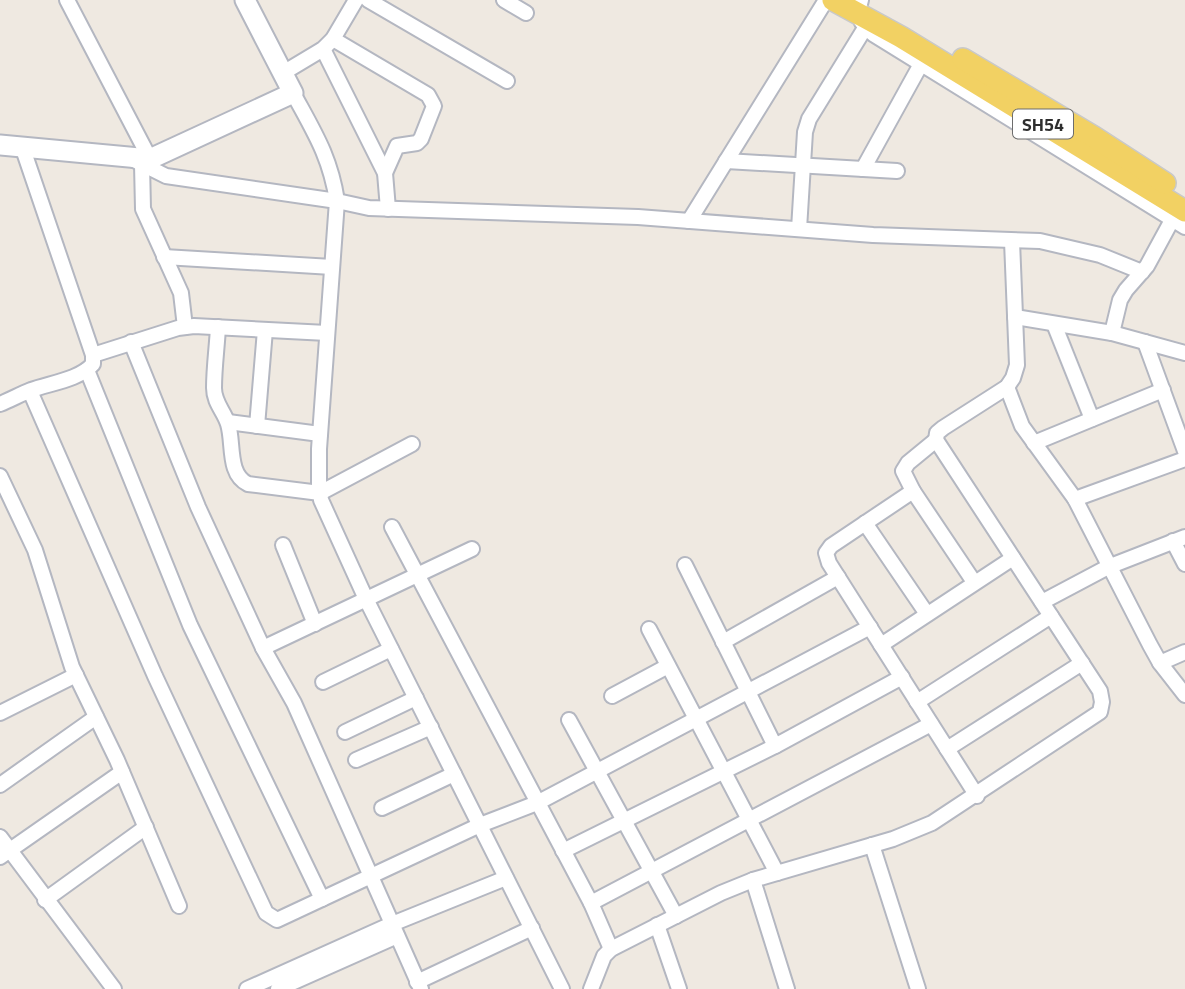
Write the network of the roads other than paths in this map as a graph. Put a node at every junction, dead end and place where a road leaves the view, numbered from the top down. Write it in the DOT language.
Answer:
graph roads {
  1 [pos="67,0"];
  2 [pos="245,0"];
  3 [pos="504,0"];
  4 [pos="826,0"];
  5 [pos="833,0"];
  6 [pos="356,1"];
  7 [pos="862,10"];
  8 [pos="526,13"];
  9 [pos="905,32"];
  10 [pos="328,44"];
  11 [pos="921,64"];
  12 [pos="283,73"];
  13 [pos="507,81"];
  14 [pos="293,93"];
  15 [pos="0,145"];
  16 [pos="23,149"];
  17 [pos="141,160"];
  18 [pos="726,161"];
  19 [pos="803,164"];
  20 [pos="863,169"];
  21 [pos="897,171"];
  22 [pos="385,173"];
  23 [pos="1185,195"];
  24 [pos="337,201"];
  25 [pos="388,209"];
  26 [pos="1181,219"];
  27 [pos="689,221"];
  28 [pos="799,229"];
  29 [pos="1012,241"];
  30 [pos="164,257"];
  31 [pos="332,267"];
  32 [pos="1142,272"];
  33 [pos="1015,317"];
  34 [pos="1054,324"];
  35 [pos="185,327"];
  36 [pos="218,327"];
  37 [pos="265,330"];
  38 [pos="327,333"];
  39 [pos="1112,333"];
  40 [pos="131,342"];
  41 [pos="1145,342"];
  42 [pos="1185,353"];
  43 [pos="93,355"];
  44 [pos="87,370"];
  45 [pos="1007,387"];
  46 [pos="1163,390"];
  47 [pos="30,391"];
  48 [pos="0,404"];
  49 [pos="1092,419"];
  50 [pos="228,422"];
  51 [pos="257,426"];
  52 [pos="320,434"];
  53 [pos="936,440"];
  54 [pos="1034,443"];
  55 [pos="412,444"];
  56 [pos="1185,451"];
  57 [pos="1185,459"];
  58 [pos="0,476"];
  59 [pos="913,491"];
  60 [pos="320,493"];
  61 [pos="1075,499"];
  62 [pos="865,523"];
  63 [pos="392,527"];
  64 [pos="1179,539"];
  65 [pos="283,545"];
  66 [pos="472,549"];
  67 [pos="1013,558"];
  68 [pos="1185,564"];
  69 [pos="685,565"];
  70 [pos="1108,567"];
  71 [pos="416,576"];
  72 [pos="838,577"];
  73 [pos="974,583"];
  74 [pos="366,599"];
  75 [pos="1042,602"];
  76 [pos="927,614"];
  77 [pos="1051,615"];
  78 [pos="315,624"];
  79 [pos="870,628"];
  80 [pos="649,629"];
  81 [pos="723,642"];
  82 [pos="881,645"];
  83 [pos="263,648"];
  84 [pos="391,649"];
  85 [pos="1185,652"];
  86 [pos="1082,663"];
  87 [pos="1160,663"];
  88 [pos="668,667"];
  89 [pos="76,675"];
  90 [pos="902,677"];
  91 [pos="323,682"];
  92 [pos="749,694"];
  93 [pos="1185,695"];
  94 [pos="612,696"];
  95 [pos="416,698"];
  96 [pos="917,702"];
  97 [pos="0,713"];
  98 [pos="96,717"];
  99 [pos="569,720"];
  100 [pos="696,720"];
  101 [pos="931,724"];
  102 [pos="431,727"];
  103 [pos="345,732"];
  104 [pos="775,746"];
  105 [pos="947,749"];
  106 [pos="356,760"];
  107 [pos="723,771"];
  108 [pos="122,772"];
  109 [pos="598,772"];
  110 [pos="454,774"];
  111 [pos="0,785"];
  112 [pos="977,796"];
  113 [pos="537,803"];
  114 [pos="382,808"];
  115 [pos="624,820"];
  116 [pos="750,821"];
  117 [pos="480,825"];
  118 [pos="146,827"];
  119 [pos="0,838"];
  120 [pos="872,845"];
  121 [pos="563,851"];
  122 [pos="4,853"];
  123 [pos="652,872"];
  124 [pos="777,873"];
  125 [pos="370,876"];
  126 [pos="506,878"];
  127 [pos="753,880"];
  128 [pos="322,899"];
  129 [pos="45,900"];
  130 [pos="591,903"];
  131 [pos="179,906"];
  132 [pos="676,916"];
  133 [pos="657,925"];
  134 [pos="532,928"];
  135 [pos="394,930"];
  136 [pos="611,948"];
  137 [pos="419,986"];
  138 [pos="114,989"];
  139 [pos="247,989"];
  140 [pos="278,989"];
  141 [pos="562,989"];
  142 [pos="591,989"];
  143 [pos="678,989"];
  144 [pos="787,989"];
  145 [pos="918,989"];
  1 -- 17 [label="street"];
  2 -- 12 [label="main road"];
  3 -- 8 [label="street"];
  4 -- 18 [label="street"];
  5 -- 7 [label="main road, SH54"];
  6 -- 10 [label="street"];
  6 -- 13 [label="street"];
  7 -- 9 [label="main road, SH54"];
  7 -- 11 [label="street"];
  7 -- 19 [label="street"];
  9 -- 23 [label="main road, SH54"];
  9 -- 26 [label="main road, SH54"];
  10 -- 12 [label="street"];
  10 -- 22 [label="street"];
  10 -- 22 [label="street"];
  11 -- 20 [label="street"];
  11 -- 26 [label="street"];
  12 -- 14 [label="main road"];
  14 -- 17 [label="main road"];
  14 -- 24 [label="street"];
  15 -- 16 [label="main road"];
  16 -- 17 [label="main road"];
  16 -- 43 [label="street"];
  17 -- 24 [label="street"];
  17 -- 30 [label="street"];
  18 -- 19 [label="street"];
  18 -- 27 [label="street"];
  19 -- 20 [label="street"];
  19 -- 28 [label="street"];
  20 -- 21 [label="street"];
  22 -- 25 [label="street"];
  24 -- 25 [label="street"];
  24 -- 31 [label="street"];
  25 -- 27 [label="street"];
  26 -- 32 [label="street"];
  27 -- 28 [label="street"];
  28 -- 29 [label="street"];
  29 -- 32 [label="street"];
  29 -- 33 [label="street"];
  30 -- 31 [label="street"];
  30 -- 35 [label="street"];
  31 -- 38 [label="street"];
  32 -- 39 [label="street"];
  33 -- 34 [label="street"];
  33 -- 45 [label="street"];
  34 -- 39 [label="street"];
  34 -- 49 [label="street"];
  35 -- 36 [label="street"];
  35 -- 40 [label="street"];
  36 -- 37 [label="street"];
  36 -- 50 [label="street"];
  37 -- 38 [label="street"];
  37 -- 51 [label="street"];
  38 -- 52 [label="street"];
  39 -- 41 [label="street"];
  40 -- 43 [label="street"];
  40 -- 83 [label="street"];
  41 -- 42 [label="street"];
  41 -- 46 [label="street"];
  43 -- 44 [label="street"];
  44 -- 47 [label="street"];
  44 -- 128 [label="street"];
  45 -- 53 [label="street"];
  45 -- 54 [label="street"];
  46 -- 49 [label="street"];
  46 -- 56 [label="street"];
  47 -- 48 [label="street"];
  47 -- 128 [label="street"];
  49 -- 54 [label="street"];
  50 -- 51 [label="street"];
  50 -- 60 [label="street"];
  51 -- 52 [label="street"];
  52 -- 60 [label="street"];
  53 -- 59 [label="street"];
  53 -- 67 [label="street"];
  54 -- 61 [label="street"];
  55 -- 60 [label="street"];
  57 -- 61 [label="street"];
  58 -- 89 [label="street"];
  59 -- 62 [label="street"];
  59 -- 73 [label="street"];
  60 -- 74 [label="street"];
  61 -- 70 [label="street"];
  62 -- 72 [label="street"];
  62 -- 76 [label="street"];
  63 -- 71 [label="street"];
  64 -- 68 [label="street"];
  64 -- 70 [label="street"];
  65 -- 78 [label="street"];
  66 -- 71 [label="street"];
  67 -- 73 [label="street"];
  67 -- 75 [label="street"];
  69 -- 81 [label="street"];
  70 -- 75 [label="street"];
  70 -- 87 [label="street"];
  71 -- 74 [label="street"];
  71 -- 113 [label="street"];
  72 -- 79 [label="street"];
  72 -- 81 [label="street"];
  73 -- 76 [label="street"];
  74 -- 78 [label="street"];
  74 -- 84 [label="street"];
  75 -- 77 [label="street"];
  76 -- 82 [label="street"];
  77 -- 86 [label="street"];
  77 -- 96 [label="street"];
  78 -- 83 [label="street"];
  79 -- 82 [label="street"];
  79 -- 92 [label="street"];
  80 -- 88 [label="street"];
  81 -- 92 [label="street"];
  82 -- 90 [label="street"];
  83 -- 125 [label="street"];
  84 -- 91 [label="street"];
  84 -- 95 [label="street"];
  85 -- 87 [label="street"];
  86 -- 105 [label="street"];
  86 -- 112 [label="street"];
  87 -- 93 [label="street"];
  88 -- 94 [label="street"];
  88 -- 100 [label="street"];
  89 -- 97 [label="street"];
  89 -- 98 [label="street"];
  90 -- 96 [label="street"];
  90 -- 104 [label="street"];
  92 -- 100 [label="street"];
  92 -- 104 [label="street"];
  95 -- 102 [label="street"];
  95 -- 103 [label="street"];
  96 -- 101 [label="street"];
  98 -- 108 [label="street"];
  98 -- 111 [label="street"];
  99 -- 109 [label="street"];
  100 -- 107 [label="street"];
  100 -- 109 [label="street"];
  101 -- 105 [label="street"];
  101 -- 116 [label="street"];
  102 -- 106 [label="street"];
  102 -- 110 [label="street"];
  104 -- 107 [label="street"];
  105 -- 112 [label="street"];
  107 -- 115 [label="street"];
  107 -- 116 [label="street"];
  108 -- 118 [label="street"];
  108 -- 122 [label="street"];
  109 -- 113 [label="street"];
  109 -- 115 [label="street"];
  110 -- 114 [label="street"];
  110 -- 117 [label="street"];
  112 -- 120 [label="street"];
  113 -- 117 [label="street"];
  113 -- 121 [label="street"];
  115 -- 121 [label="street"];
  115 -- 123 [label="street"];
  116 -- 123 [label="street"];
  116 -- 124 [label="street"];
  117 -- 125 [label="street"];
  117 -- 126 [label="street"];
  118 -- 129 [label="street"];
  118 -- 131 [label="street"];
  119 -- 122 [label="street"];
  120 -- 124 [label="street"];
  120 -- 145 [label="street"];
  121 -- 130 [label="street"];
  122 -- 129 [label="street"];
  123 -- 130 [label="street"];
  123 -- 132 [label="street"];
  124 -- 127 [label="street"];
  125 -- 128 [label="street"];
  125 -- 135 [label="street"];
  126 -- 134 [label="street"];
  126 -- 135 [label="street"];
  127 -- 132 [label="street"];
  127 -- 144 [label="street"];
  129 -- 138 [label="street"];
  130 -- 136 [label="street"];
  132 -- 133 [label="street"];
  133 -- 136 [label="street"];
  133 -- 143 [label="street"];
  134 -- 137 [label="street"];
  134 -- 141 [label="street"];
  135 -- 137 [label="street"];
  135 -- 139 [label="street"];
  135 -- 140 [label="street"];
  136 -- 142 [label="street"];
}
